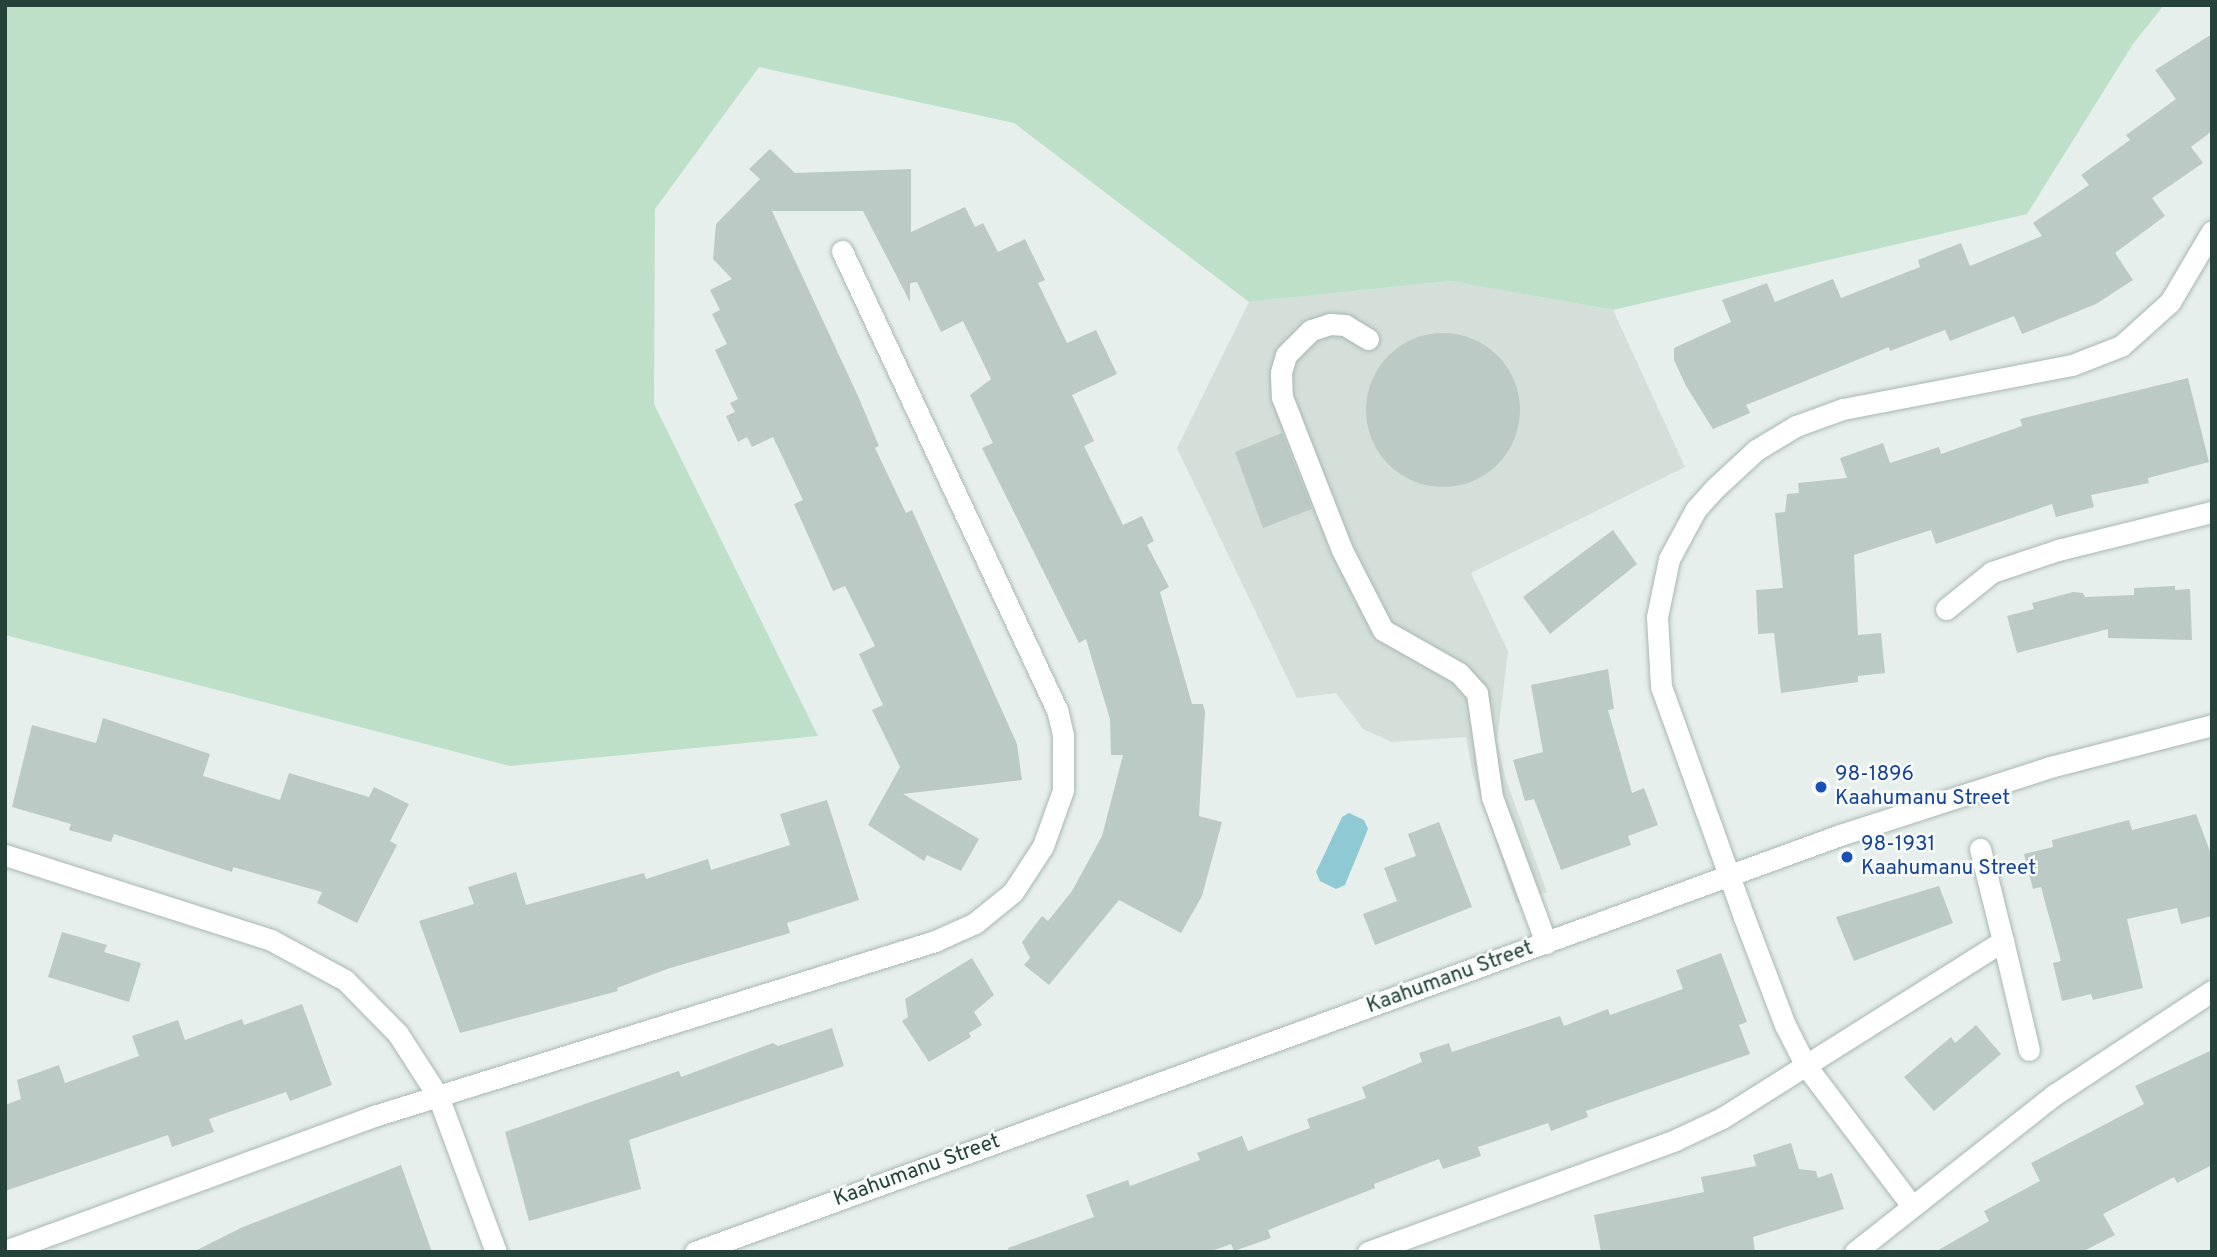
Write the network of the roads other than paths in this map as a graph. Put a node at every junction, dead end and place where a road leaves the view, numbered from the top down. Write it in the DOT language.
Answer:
graph roads {
  1 [pos="2212,231"];
  2 [pos="842,251"];
  3 [pos="1368,339"];
  4 [pos="2212,512"];
  5 [pos="1946,609"];
  6 [pos="2212,724"];
  7 [pos="1980,849"];
  8 [pos="5,855"];
  9 [pos="1728,875"];
  10 [pos="2003,941"];
  11 [pos="1546,943"];
  12 [pos="2212,991"];
  13 [pos="2029,1050"];
  14 [pos="1806,1066"];
  15 [pos="438,1096"];
  16 [pos="1912,1206"];
  17 [pos="5,1251"];
  18 [pos="496,1252"];
  19 [pos="695,1252"];
  20 [pos="1368,1252"];
  21 [pos="1855,1252"];
  1 -- 9 [label="street"];
  2 -- 15 [label="street"];
  3 -- 11 [label="street"];
  4 -- 5 [label="street"];
  6 -- 9 [label="street, Kaahumanu Street"];
  7 -- 10 [label="street"];
  8 -- 15 [label="street"];
  9 -- 11 [label="street, Kaahumanu Street"];
  9 -- 14 [label="street"];
  10 -- 13 [label="street"];
  10 -- 14 [label="street"];
  11 -- 19 [label="street, Kaahumanu Street"];
  12 -- 16 [label="street"];
  14 -- 16 [label="street"];
  14 -- 20 [label="street"];
  15 -- 17 [label="street"];
  15 -- 18 [label="street"];
  16 -- 21 [label="street"];
}
